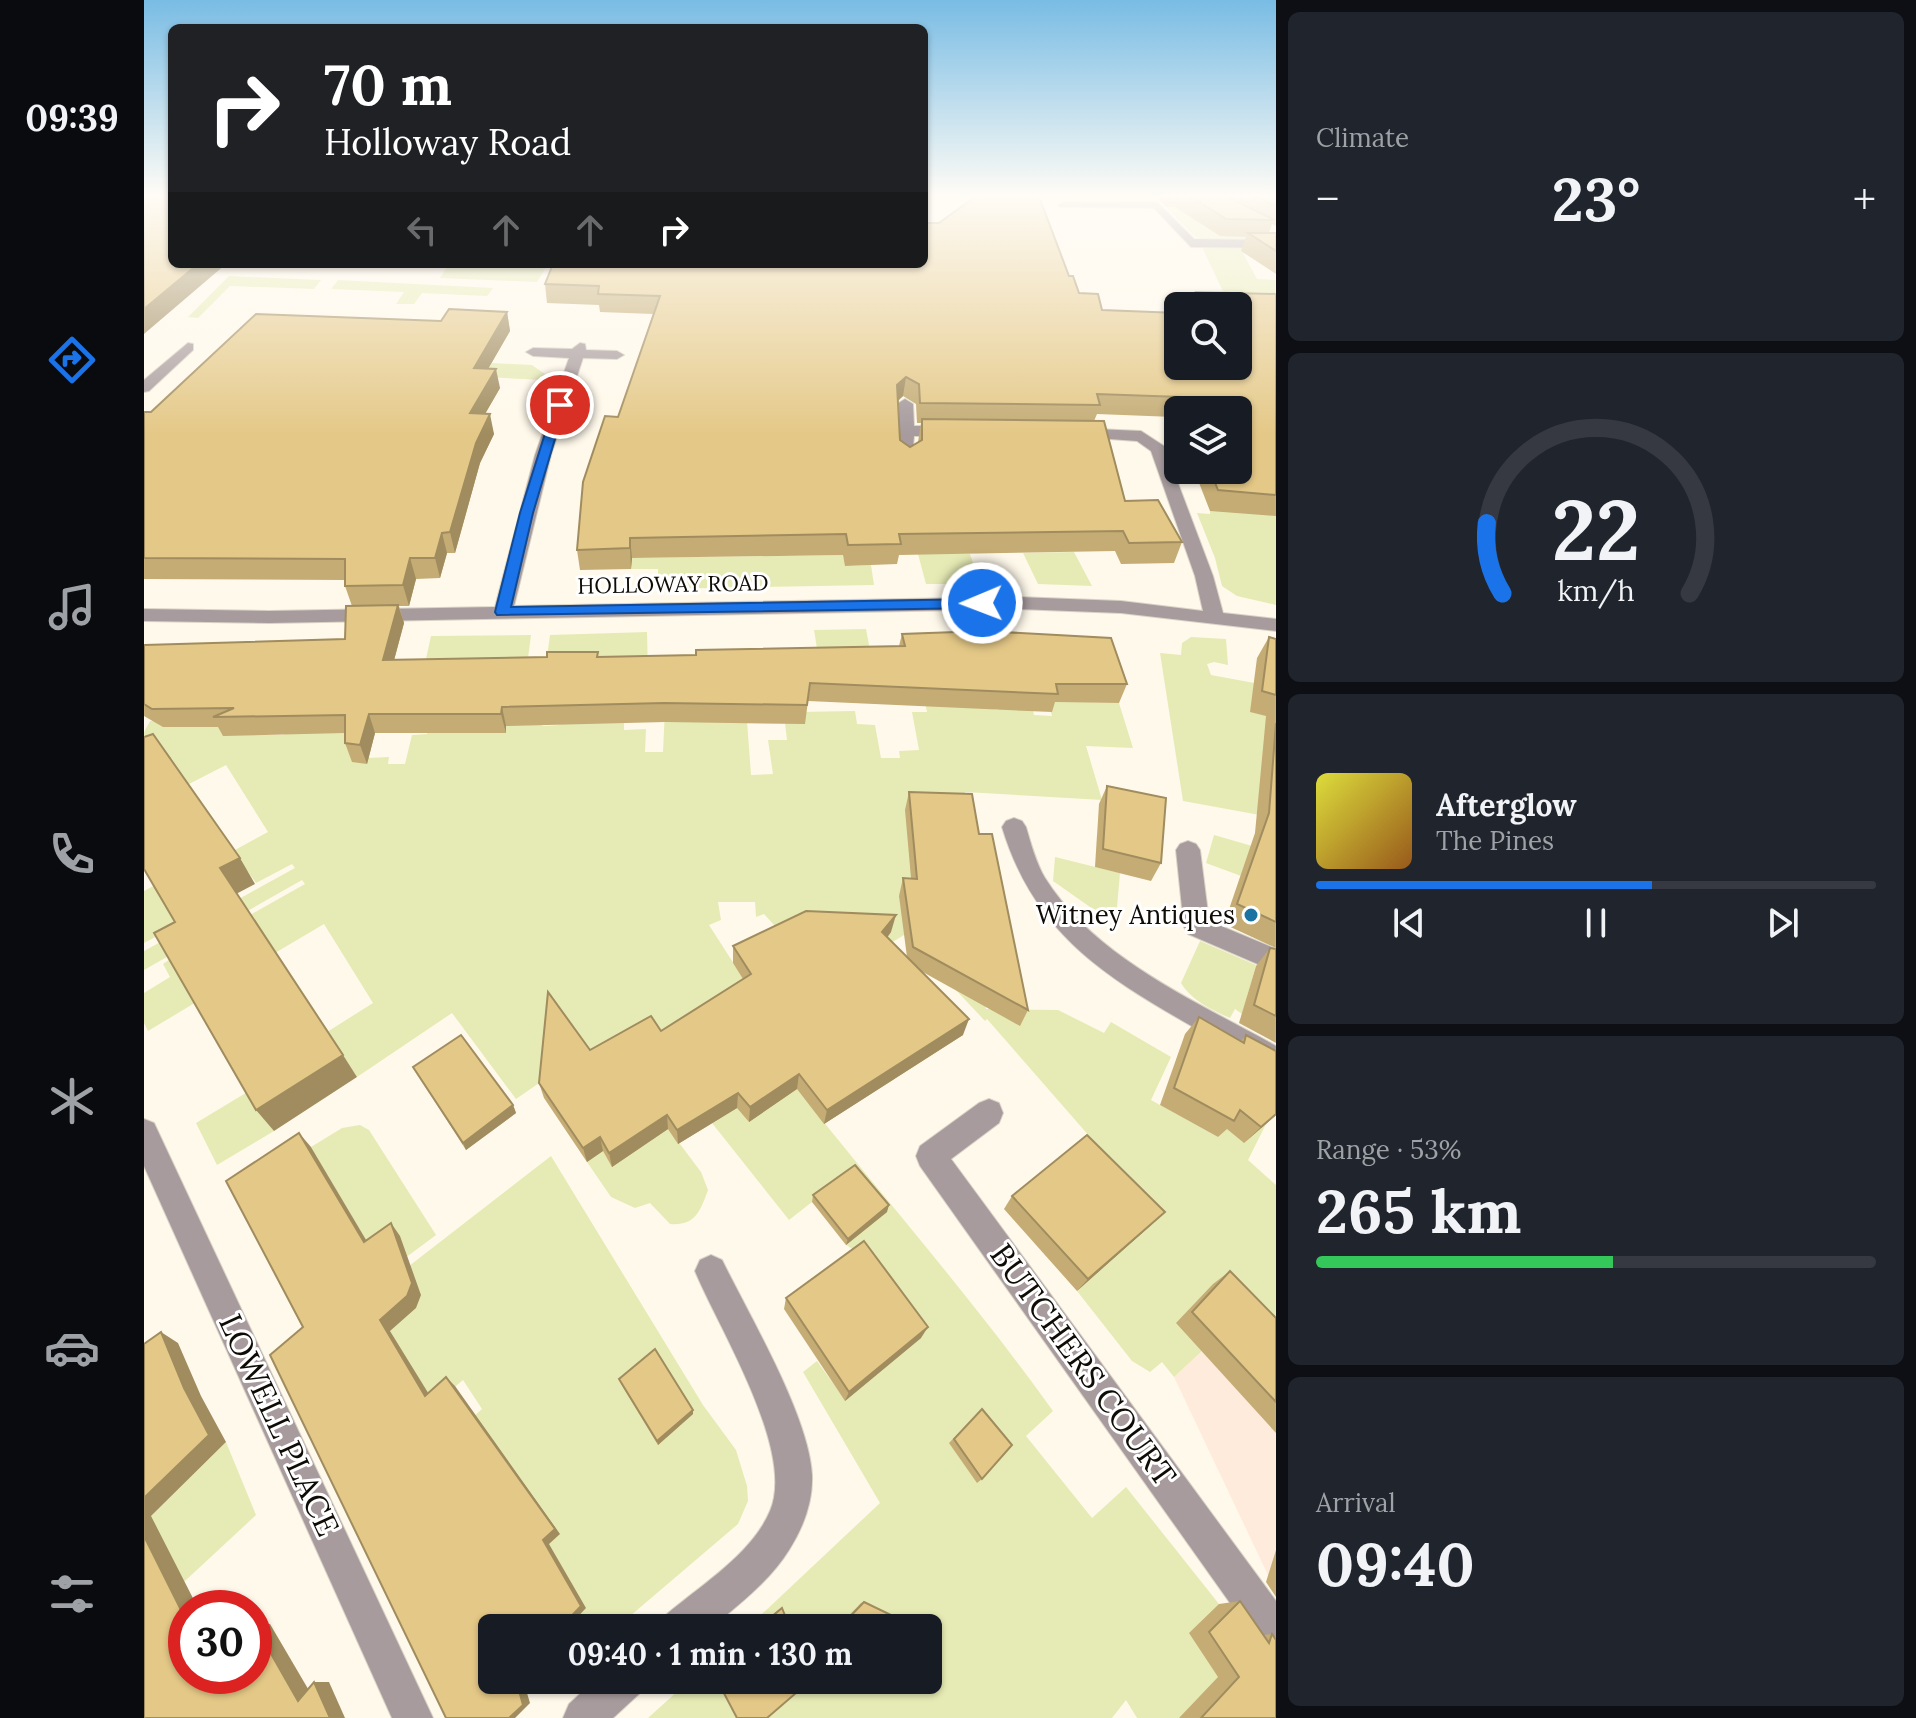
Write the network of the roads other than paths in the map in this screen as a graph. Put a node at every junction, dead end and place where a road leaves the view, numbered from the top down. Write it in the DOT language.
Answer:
graph roads {
  1 [pos="167,346"];
  2 [pos="188,347"];
  3 [pos="207,348"];
  4 [pos="578,351"];
  5 [pos="533,352"];
  6 [pos="617,355"];
  7 [pos="144,388"];
  8 [pos="905,404"];
  9 [pos="906,431"];
  10 [pos="975,432"];
  11 [pos="1057,433"];
  12 [pos="908,460"];
  13 [pos="503,612"];
  14 [pos="144,615"];
  15 [pos="1214,616"];
  16 [pos="1276,625"];
  17 [pos="1014,827"];
  18 [pos="1188,850"];
  19 [pos="1276,961"];
  20 [pos="1276,1060"];
  21 [pos="989,1113"];
  22 [pos="144,1133"];
  23 [pos="711,1271"];
  24 [pos="696,1614"];
  25 [pos="1276,1634"];
  26 [pos="610,1694"];
  27 [pos="413,1718"];
  28 [pos="583,1718"];
  1 -- 2 [label="street"];
  2 -- 3 [label="street"];
  2 -- 7 [label="street"];
  4 -- 5 [label="street"];
  4 -- 6 [label="street"];
  4 -- 13 [label="street"];
  8 -- 9 [label="street"];
  9 -- 10 [label="street"];
  9 -- 12 [label="street"];
  11 -- 15 [label="street"];
  13 -- 14 [label="street, HOLLOWAY ROAD"];
  13 -- 15 [label="street, HOLLOWAY ROAD"];
  15 -- 16 [label="street, HOLLOWAY ROAD"];
  17 -- 20 [label="street"];
  18 -- 19 [label="street"];
  21 -- 25 [label="street, BUTCHERS COURT"];
  22 -- 27 [label="street, LOWELL PLACE"];
  23 -- 24 [label="street"];
  26 -- 28 [label="street"];
}
